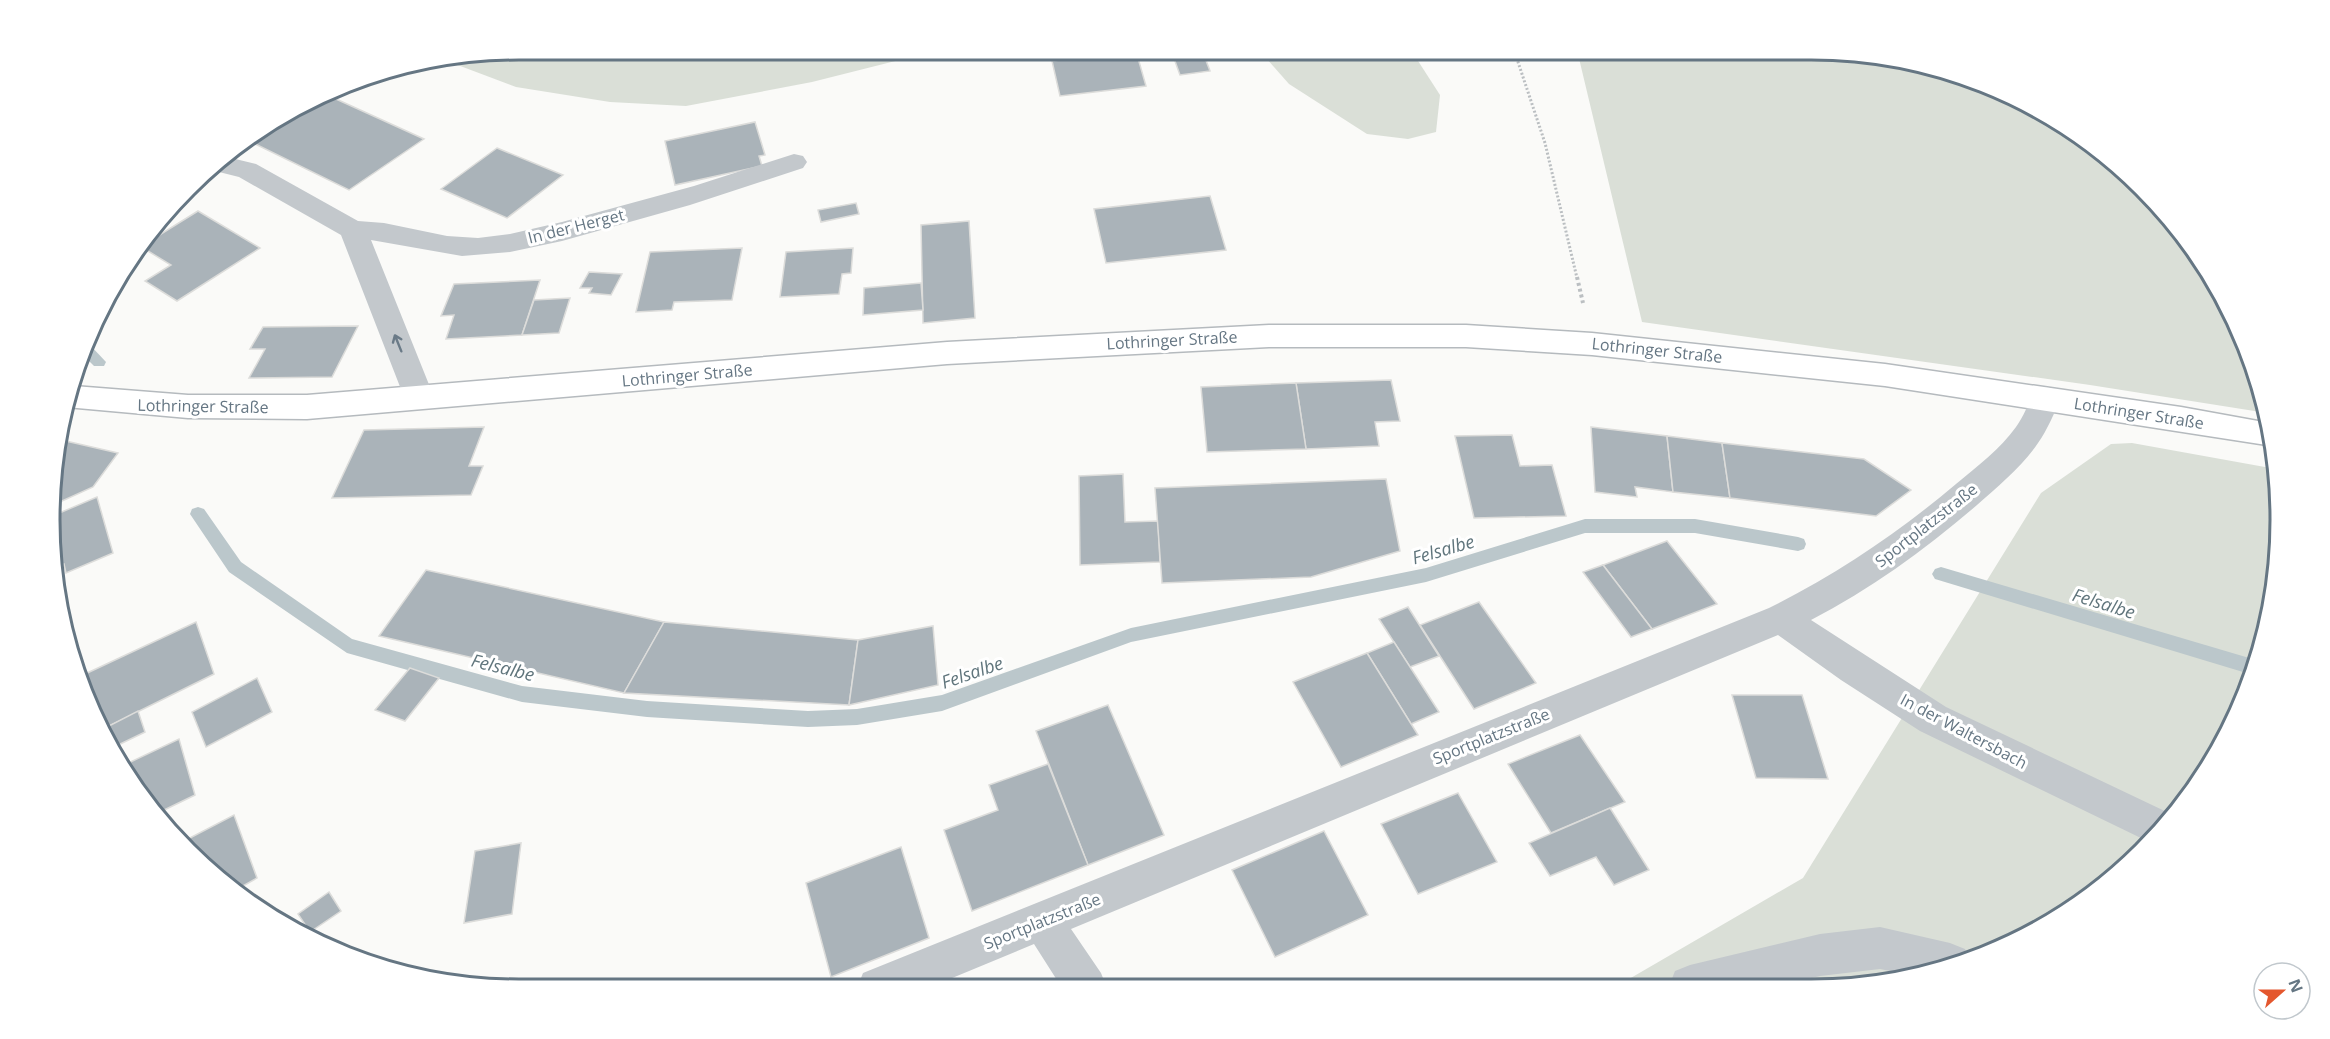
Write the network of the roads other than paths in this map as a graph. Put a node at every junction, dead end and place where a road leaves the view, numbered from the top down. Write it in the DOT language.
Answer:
graph roads {
  1 [pos="794,162"];
  2 [pos="227,166"];
  3 [pos="352,230"];
  4 [pos="419,397"];
  5 [pos="2046,398"];
  6 [pos="77,399"];
  7 [pos="2262,433"];
  8 [pos="1781,618"];
  9 [pos="2153,825"];
  10 [pos="1042,921"];
  11 [pos="1937,961"];
  12 [pos="900,979"];
  13 [pos="1080,979"];
  14 [pos="1719,979"];
  1 -- 3 [label="street, In der Herget"];
  2 -- 3 [label="street, In der Herget"];
  4 -- 3 [label="street, one-way"];
  4 -- 5 [label="main road, Lothringer Straße"];
  4 -- 6 [label="main road, Lothringer Straße"];
  5 -- 7 [label="main road, Lothringer Straße"];
  5 -- 8 [label="street, Sportplatzstraße"];
  8 -- 9 [label="street, In der Waltersbach"];
  8 -- 10 [label="street, Sportplatzstraße"];
  10 -- 12 [label="street, Sportplatzstraße"];
  10 -- 13 [label="street"];
  11 -- 14 [label="street"];
}
